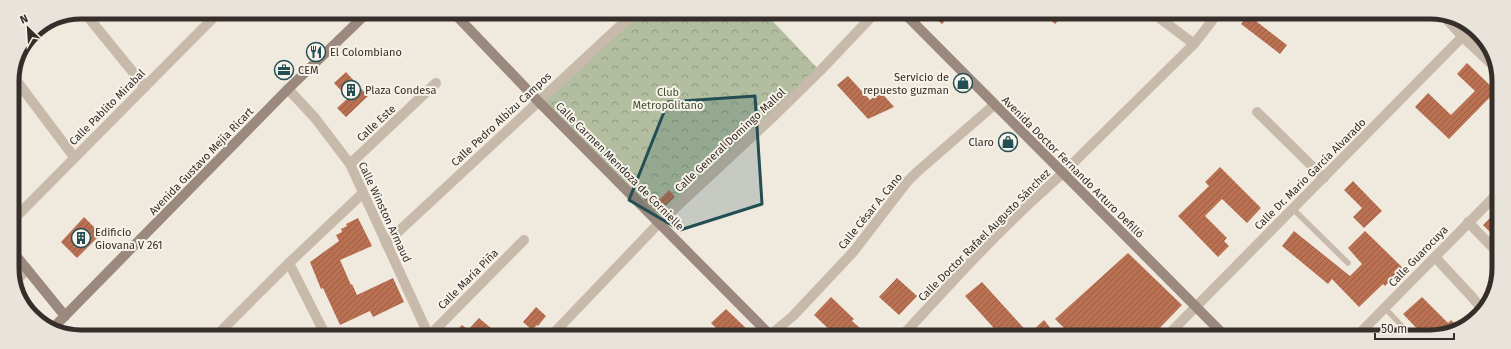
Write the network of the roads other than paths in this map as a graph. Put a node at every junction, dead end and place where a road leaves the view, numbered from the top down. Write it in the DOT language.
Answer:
graph roads {
  1 [pos="91,19"];
  2 [pos="212,19"];
  3 [pos="361,19"];
  4 [pos="460,19"];
  5 [pos="626,19"];
  6 [pos="869,19"];
  7 [pos="910,19"];
  8 [pos="1161,19"];
  9 [pos="1213,19"];
  10 [pos="1449,22"];
  11 [pos="1468,32"];
  12 [pos="1463,37"];
  13 [pos="1194,44"];
  14 [pos="1489,62"];
  15 [pos="436,83"];
  16 [pos="19,84"];
  17 [pos="145,87"];
  18 [pos="288,90"];
  19 [pos="538,101"];
  20 [pos="994,105"];
  21 [pos="1257,112"];
  22 [pos="74,157"];
  23 [pos="350,164"];
  24 [pos="1063,173"];
  25 [pos="1324,178"];
  26 [pos="363,193"];
  27 [pos="1492,199"];
  28 [pos="1293,209"];
  29 [pos="19,214"];
  30 [pos="1468,222"];
  31 [pos="659,223"];
  32 [pos="524,240"];
  33 [pos="386,243"];
  34 [pos="1492,248"];
  35 [pos="1435,256"];
  36 [pos="19,259"];
  37 [pos="289,263"];
  38 [pos="1348,263"];
  39 [pos="27,269"];
  40 [pos="20,277"];
  41 [pos="1197,306"];
  42 [pos="1479,306"];
  43 [pos="1385,308"];
  44 [pos="65,316"];
  45 [pos="56,325"];
  46 [pos="222,330"];
  47 [pos="323,330"];
  48 [pos="426,330"];
  49 [pos="435,330"];
  50 [pos="557,330"];
  51 [pos="764,330"];
  52 [pos="777,330"];
  53 [pos="908,330"];
  54 [pos="1173,330"];
  55 [pos="1219,330"];
  56 [pos="1363,330"];
  57 [pos="1405,330"];
  1 -- 17 [label="street"];
  2 -- 17 [label="street, Calle Pablito Mirabal"];
  3 -- 18 [label="street, Avenida Gustavo Mejía Ricart"];
  4 -- 19 [label="street, Calle Carmen Mendoza de Cornielle"];
  5 -- 19 [label="street, Calle Pedro Albizu Campos"];
  6 -- 31 [label="street, Calle General Domingo Mallol"];
  7 -- 20 [label="street, Avenida Doctor Fernando Arturo Defilló"];
  8 -- 13 [label="street"];
  9 -- 13 [label="street, Calle Doctor Rafael Augusto Sánchez"];
  10 -- 12 [label="street"];
  11 -- 12 [label="street, Calle Dr. Mario García Alvarado"];
  12 -- 14 [label="street"];
  12 -- 25 [label="street, Calle Dr. Mario García Alvarado"];
  13 -- 24 [label="street, Calle Doctor Rafael Augusto Sánchez"];
  15 -- 23 [label="street, Calle Este"];
  16 -- 22 [label="street"];
  17 -- 22 [label="street, Calle Pablito Mirabal"];
  18 -- 23 [label="street, Calle Winston Armaud"];
  18 -- 44 [label="street, Avenida Gustavo Mejía Ricart"];
  19 -- 31 [label="street, Calle Carmen Mendoza de Cornielle"];
  19 -- 33 [label="street, Calle Pedro Albizu Campos"];
  20 -- 24 [label="street, Avenida Doctor Fernando Arturo Defilló"];
  20 -- 52 [label="street, Calle César A. Cano"];
  21 -- 25 [label="street"];
  22 -- 29 [label="street, Calle Pablito Mirabal"];
  23 -- 26 [label="street, Calle Winston Armaud"];
  24 -- 41 [label="street, Avenida Doctor Fernando Arturo Defilló"];
  24 -- 53 [label="street, Calle Doctor Rafael Augusto Sánchez"];
  25 -- 28 [label="street, Calle Dr. Mario García Alvarado"];
  26 -- 33 [label="street, Calle Winston Armaud"];
  26 -- 37 [label="street"];
  27 -- 30 [label="street, Calle Guarocuya"];
  28 -- 38 [label="lane"];
  28 -- 41 [label="street, Calle Dr. Mario García Alvarado"];
  30 -- 34 [label="street"];
  30 -- 35 [label="street, Calle Guarocuya"];
  31 -- 50 [label="street, Calle General Domingo Mallol"];
  31 -- 51 [label="street, Calle Carmen Mendoza de Cornielle"];
  32 -- 49 [label="street, Calle María Piña"];
  33 -- 48 [label="street, Calle Winston Armaud"];
  35 -- 42 [label="street"];
  35 -- 43 [label="street, Calle Guarocuya"];
  36 -- 39 [label="street"];
  37 -- 46 [label="street"];
  37 -- 47 [label="street"];
  39 -- 40 [label="street"];
  39 -- 44 [label="street"];
  41 -- 54 [label="street, Calle Dr. Mario García Alvarado"];
  41 -- 55 [label="street, Avenida Doctor Fernando Arturo Defilló"];
  43 -- 56 [label="street, Calle Guarocuya"];
  43 -- 57 [label="lane"];
  44 -- 45 [label="street, Avenida Gustavo Mejía Ricart"];
}
